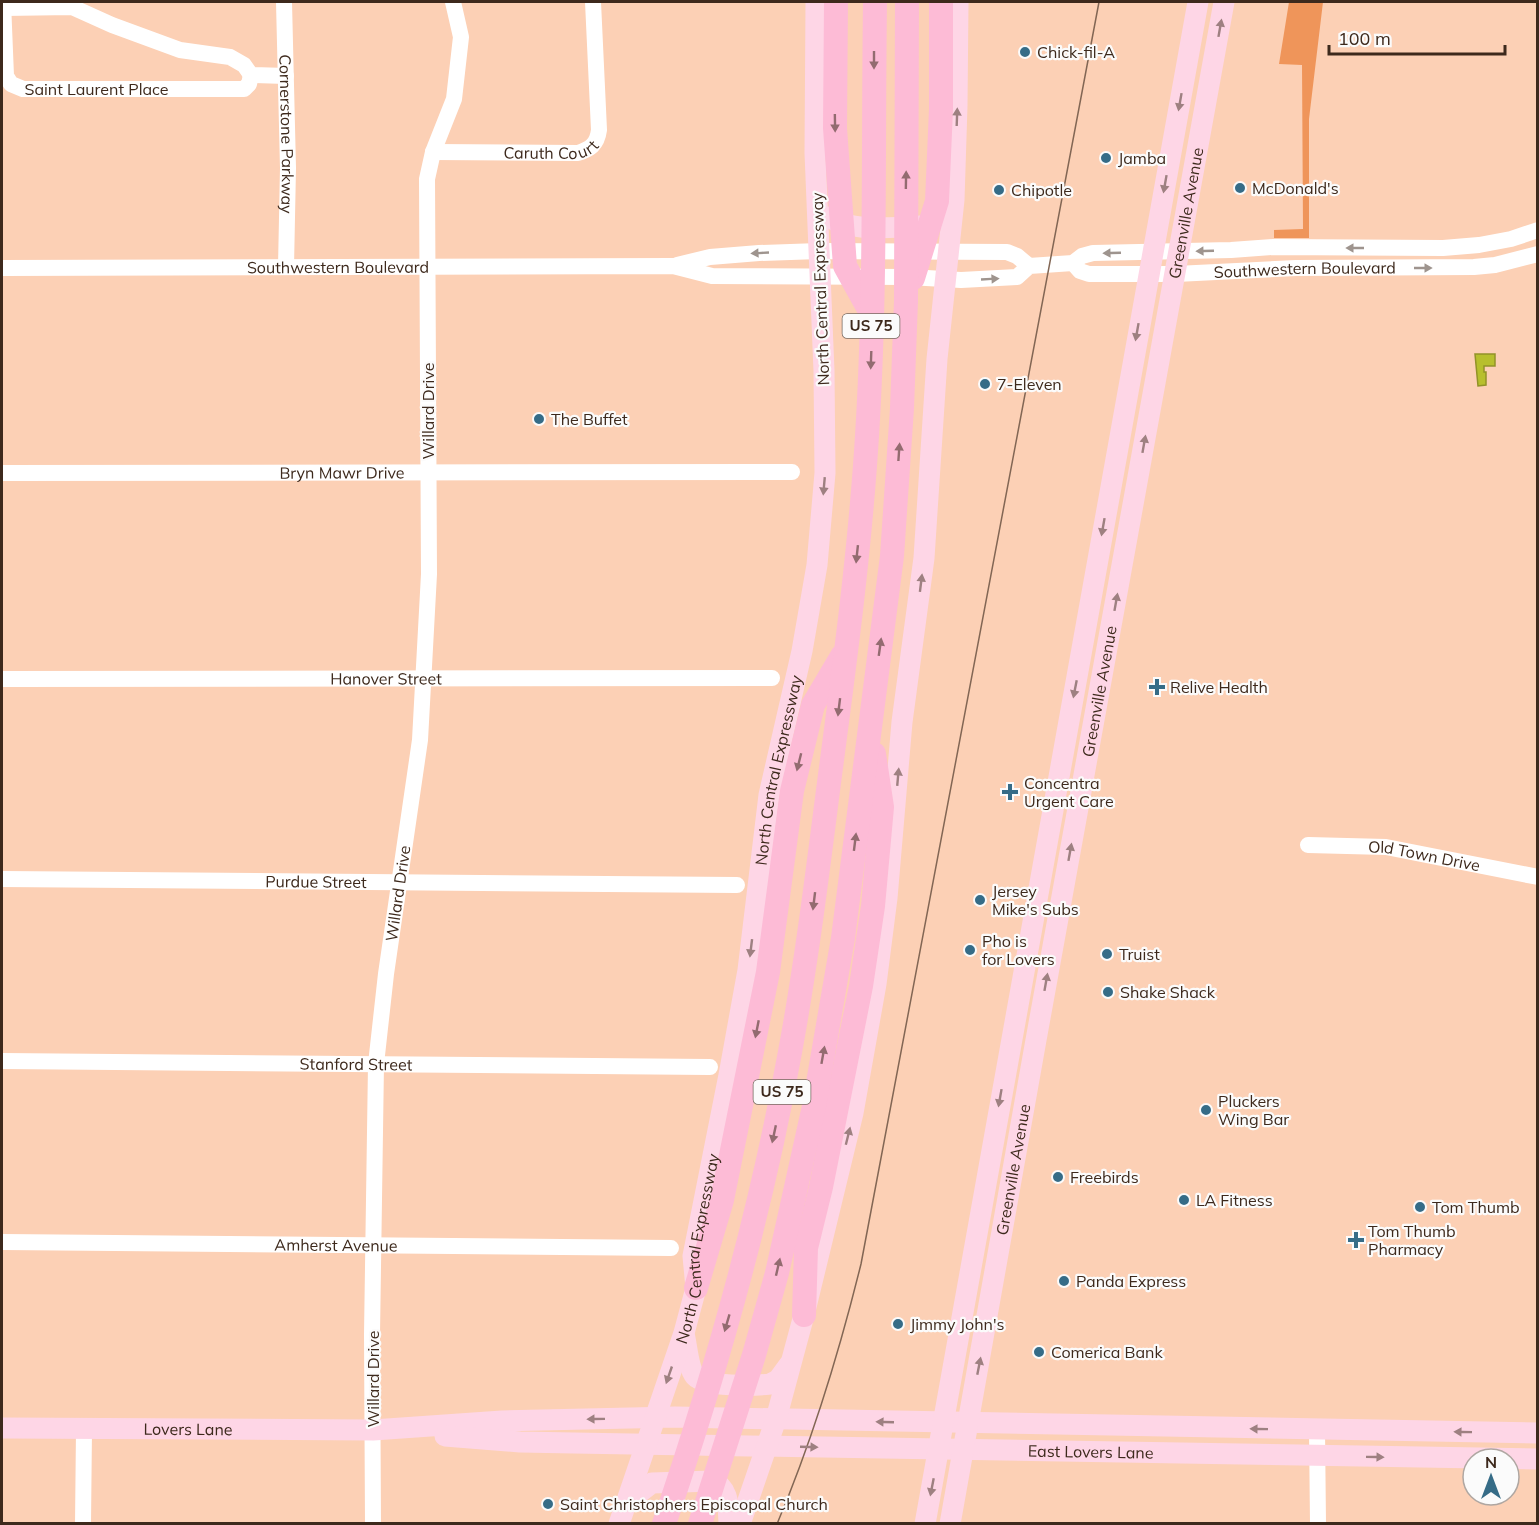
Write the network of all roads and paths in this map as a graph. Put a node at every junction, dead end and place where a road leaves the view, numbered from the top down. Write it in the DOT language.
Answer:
graph roads {
  1 [pos="284,2"];
  2 [pos="453,2"];
  3 [pos="593,2"];
  4 [pos="816,2"];
  5 [pos="836,2"];
  6 [pos="874,2"];
  7 [pos="908,2"];
  8 [pos="941,2"];
  9 [pos="958,2"];
  10 [pos="1198,2"];
  11 [pos="1224,2"];
  12 [pos="3,5"];
  13 [pos="1190,49"];
  14 [pos="1215,54"];
  15 [pos="251,75"];
  16 [pos="286,76"];
  17 [pos="433,152"];
  18 [pos="948,211"];
  19 [pos="824,214"];
  20 [pos="1538,230"];
  21 [pos="1231,250"];
  22 [pos="826,251"];
  23 [pos="944,252"];
  24 [pos="1153,252"];
  25 [pos="1180,252"];
  26 [pos="1538,254"];
  27 [pos="1072,263"];
  28 [pos="428,266"];
  29 [pos="673,266"];
  30 [pos="1029,266"];
  31 [pos="286,267"];
  32 [pos="2,268"];
  33 [pos="1232,271"];
  34 [pos="1176,274"];
  35 [pos="1148,275"];
  36 [pos="826,276"];
  37 [pos="941,279"];
  38 [pos="906,302"];
  39 [pos="872,313"];
  40 [pos="1113,469"];
  41 [pos="428,472"];
  42 [pos="792,472"];
  43 [pos="2,473"];
  44 [pos="1139,475"];
  45 [pos="1085,632"];
  46 [pos="1110,636"];
  47 [pos="846,649"];
  48 [pos="424,677"];
  49 [pos="772,678"];
  50 [pos="2,679"];
  51 [pos="870,725"];
  52 [pos="1050,823"];
  53 [pos="1075,826"];
  54 [pos="1308,845"];
  55 [pos="1538,877"];
  56 [pos="2,879"];
  57 [pos="399,881"];
  58 [pos="737,885"];
  59 [pos="2,1061"];
  60 [pos="376,1064"];
  61 [pos="710,1066"];
  62 [pos="2,1242"];
  63 [pos="374,1245"];
  64 [pos="671,1248"];
  65 [pos="696,1288"];
  66 [pos="804,1316"];
  67 [pos="686,1342"];
  68 [pos="792,1361"];
  69 [pos="664,1417"];
  70 [pos="768,1418"];
  71 [pos="944,1423"];
  72 [pos="968,1424"];
  73 [pos="2,1428"];
  74 [pos="84,1429"];
  75 [pos="373,1430"];
  76 [pos="1317,1430"];
  77 [pos="1538,1433"];
  78 [pos="654,1445"];
  79 [pos="758,1446"];
  80 [pos="939,1451"];
  81 [pos="962,1451"];
  82 [pos="1317,1455"];
  83 [pos="1538,1459"];
  84 [pos="622,1514"];
  85 [pos="84,1524"];
  86 [pos="373,1524"];
  87 [pos="664,1524"];
  88 [pos="700,1524"];
  89 [pos="729,1524"];
  90 [pos="741,1524"];
  91 [pos="925,1524"];
  92 [pos="950,1524"];
  93 [pos="1318,1524"];
  1 -- 16 [label="street, Cornerstone Parkway"];
  2 -- 17 [label="street"];
  3 -- 17 [label="street, Caruth Court"];
  4 -- 19 [label="main road, North Central Expressway"];
  5 -- 39 [label="highway, one-way"];
  6 -- 39 [label="highway, US 75, one-way"];
  38 -- 7 [label="highway, US 75, one-way"];
  8 -- 38 [label="highway"];
  18 -- 9 [label="main road, one-way"];
  10 -- 13 [label="main road, Greenville Avenue"];
  14 -- 11 [label="main road, Greenville Avenue, one-way"];
  12 -- 15 [label="street, Saint Laurent Place"];
  12 -- 15 [label="street, Saint Laurent Place"];
  13 -- 14 [label="main road"];
  13 -- 24 [label="main road, Greenville Avenue, one-way"];
  14 -- 25 [label="main road, Greenville Avenue"];
  15 -- 16 [label="street"];
  16 -- 31 [label="street, Cornerstone Parkway"];
  17 -- 28 [label="street"];
  18 -- 19 [label="main road"];
  18 -- 23 [label="main road"];
  19 -- 22 [label="main road, North Central Expressway"];
  20 -- 21 [label="street, Southwestern Boulevard, one-way"];
  21 -- 25 [label="street, Southwestern Boulevard, one-way"];
  21 -- 33 [label="street"];
  22 -- 23 [label="street, Southwestern Boulevard"];
  22 -- 29 [label="street, Southwestern Boulevard, one-way"];
  22 -- 36 [label="main road, North Central Expressway"];
  23 -- 30 [label="street, Southwestern Boulevard"];
  23 -- 37 [label="main road"];
  24 -- 25 [label="street, Southwestern Boulevard"];
  24 -- 27 [label="street, Southwestern Boulevard, one-way"];
  24 -- 35 [label="main road, Greenville Avenue"];
  25 -- 34 [label="main road, Greenville Avenue"];
  33 -- 26 [label="street, Southwestern Boulevard, one-way"];
  27 -- 30 [label="street, Southwestern Boulevard"];
  27 -- 35 [label="street, Southwestern Boulevard"];
  28 -- 29 [label="street, Southwestern Boulevard"];
  28 -- 31 [label="street, Southwestern Boulevard"];
  28 -- 41 [label="street, Willard Drive"];
  29 -- 36 [label="street, Southwestern Boulevard"];
  37 -- 30 [label="street, Southwestern Boulevard, one-way"];
  31 -- 32 [label="street, Southwestern Boulevard"];
  33 -- 34 [label="street, Southwestern Boulevard"];
  34 -- 35 [label="street, Southwestern Boulevard"];
  44 -- 34 [label="main road, Greenville Avenue, one-way"];
  35 -- 40 [label="main road, Greenville Avenue, one-way"];
  36 -- 37 [label="street, Southwestern Boulevard"];
  36 -- 65 [label="main road, North Central Expressway, one-way"];
  66 -- 37 [label="main road, one-way"];
  51 -- 38 [label="highway, US 75, one-way"];
  39 -- 47 [label="highway, US 75, one-way"];
  40 -- 44 [label="main road"];
  40 -- 45 [label="main road, Greenville Avenue, one-way"];
  41 -- 42 [label="street, Bryn Mawr Drive"];
  41 -- 43 [label="street, Bryn Mawr Drive"];
  41 -- 48 [label="street, Willard Drive"];
  46 -- 44 [label="main road, Greenville Avenue, one-way"];
  45 -- 46 [label="main road"];
  45 -- 52 [label="main road, Greenville Avenue, one-way"];
  46 -- 53 [label="main road, Greenville Avenue"];
  47 -- 65 [label="highway, one-way"];
  47 -- 87 [label="highway, US 75, one-way"];
  48 -- 49 [label="street, Hanover Street"];
  48 -- 50 [label="street, Hanover Street"];
  48 -- 57 [label="street, Willard Drive"];
  51 -- 66 [label="highway"];
  88 -- 51 [label="highway, US 75, one-way"];
  52 -- 53 [label="main road"];
  52 -- 71 [label="main road, Greenville Avenue, one-way"];
  72 -- 53 [label="main road, Greenville Avenue, one-way"];
  54 -- 55 [label="street, Old Town Drive"];
  56 -- 57 [label="street, Purdue Street"];
  57 -- 58 [label="street, Purdue Street"];
  57 -- 60 [label="street, Willard Drive"];
  59 -- 60 [label="street, Stanford Street"];
  60 -- 61 [label="street, Stanford Street"];
  60 -- 63 [label="street, Willard Drive"];
  62 -- 63 [label="street, Amherst Avenue"];
  63 -- 64 [label="street, Amherst Avenue"];
  63 -- 75 [label="street, Willard Drive"];
  65 -- 67 [label="main road, North Central Expressway"];
  66 -- 68 [label="main road"];
  67 -- 68 [label="main road"];
  67 -- 69 [label="main road, North Central Expressway, one-way"];
  68 -- 70 [label="main road"];
  69 -- 70 [label="main road, East Lovers Lane"];
  69 -- 75 [label="main road, Lovers Lane, one-way"];
  69 -- 78 [label="main road, North Central Expressway"];
  71 -- 70 [label="main road, East Lovers Lane, one-way"];
  70 -- 79 [label="main road"];
  71 -- 72 [label="main road, East Lovers Lane"];
  71 -- 80 [label="main road, Greenville Avenue"];
  76 -- 72 [label="main road, East Lovers Lane, one-way"];
  72 -- 81 [label="main road, Greenville Avenue"];
  73 -- 74 [label="main road, Lovers Lane"];
  74 -- 75 [label="main road, Lovers Lane"];
  74 -- 85 [label="street"];
  75 -- 78 [label="main road, Lovers Lane"];
  75 -- 86 [label="street, Willard Drive"];
  77 -- 76 [label="main road, East Lovers Lane, one-way"];
  76 -- 82 [label="street"];
  78 -- 79 [label="main road, East Lovers Lane"];
  78 -- 84 [label="main road, North Central Expressway"];
  79 -- 80 [label="main road, East Lovers Lane, one-way"];
  79 -- 90 [label="main road"];
  80 -- 81 [label="main road, East Lovers Lane"];
  80 -- 91 [label="main road, Greenville Avenue, one-way"];
  81 -- 82 [label="main road, East Lovers Lane"];
  81 -- 92 [label="main road, Greenville Avenue"];
  82 -- 83 [label="main road, East Lovers Lane, one-way"];
  82 -- 93 [label="street"];
  84 -- 89 [label="main road"];
}
